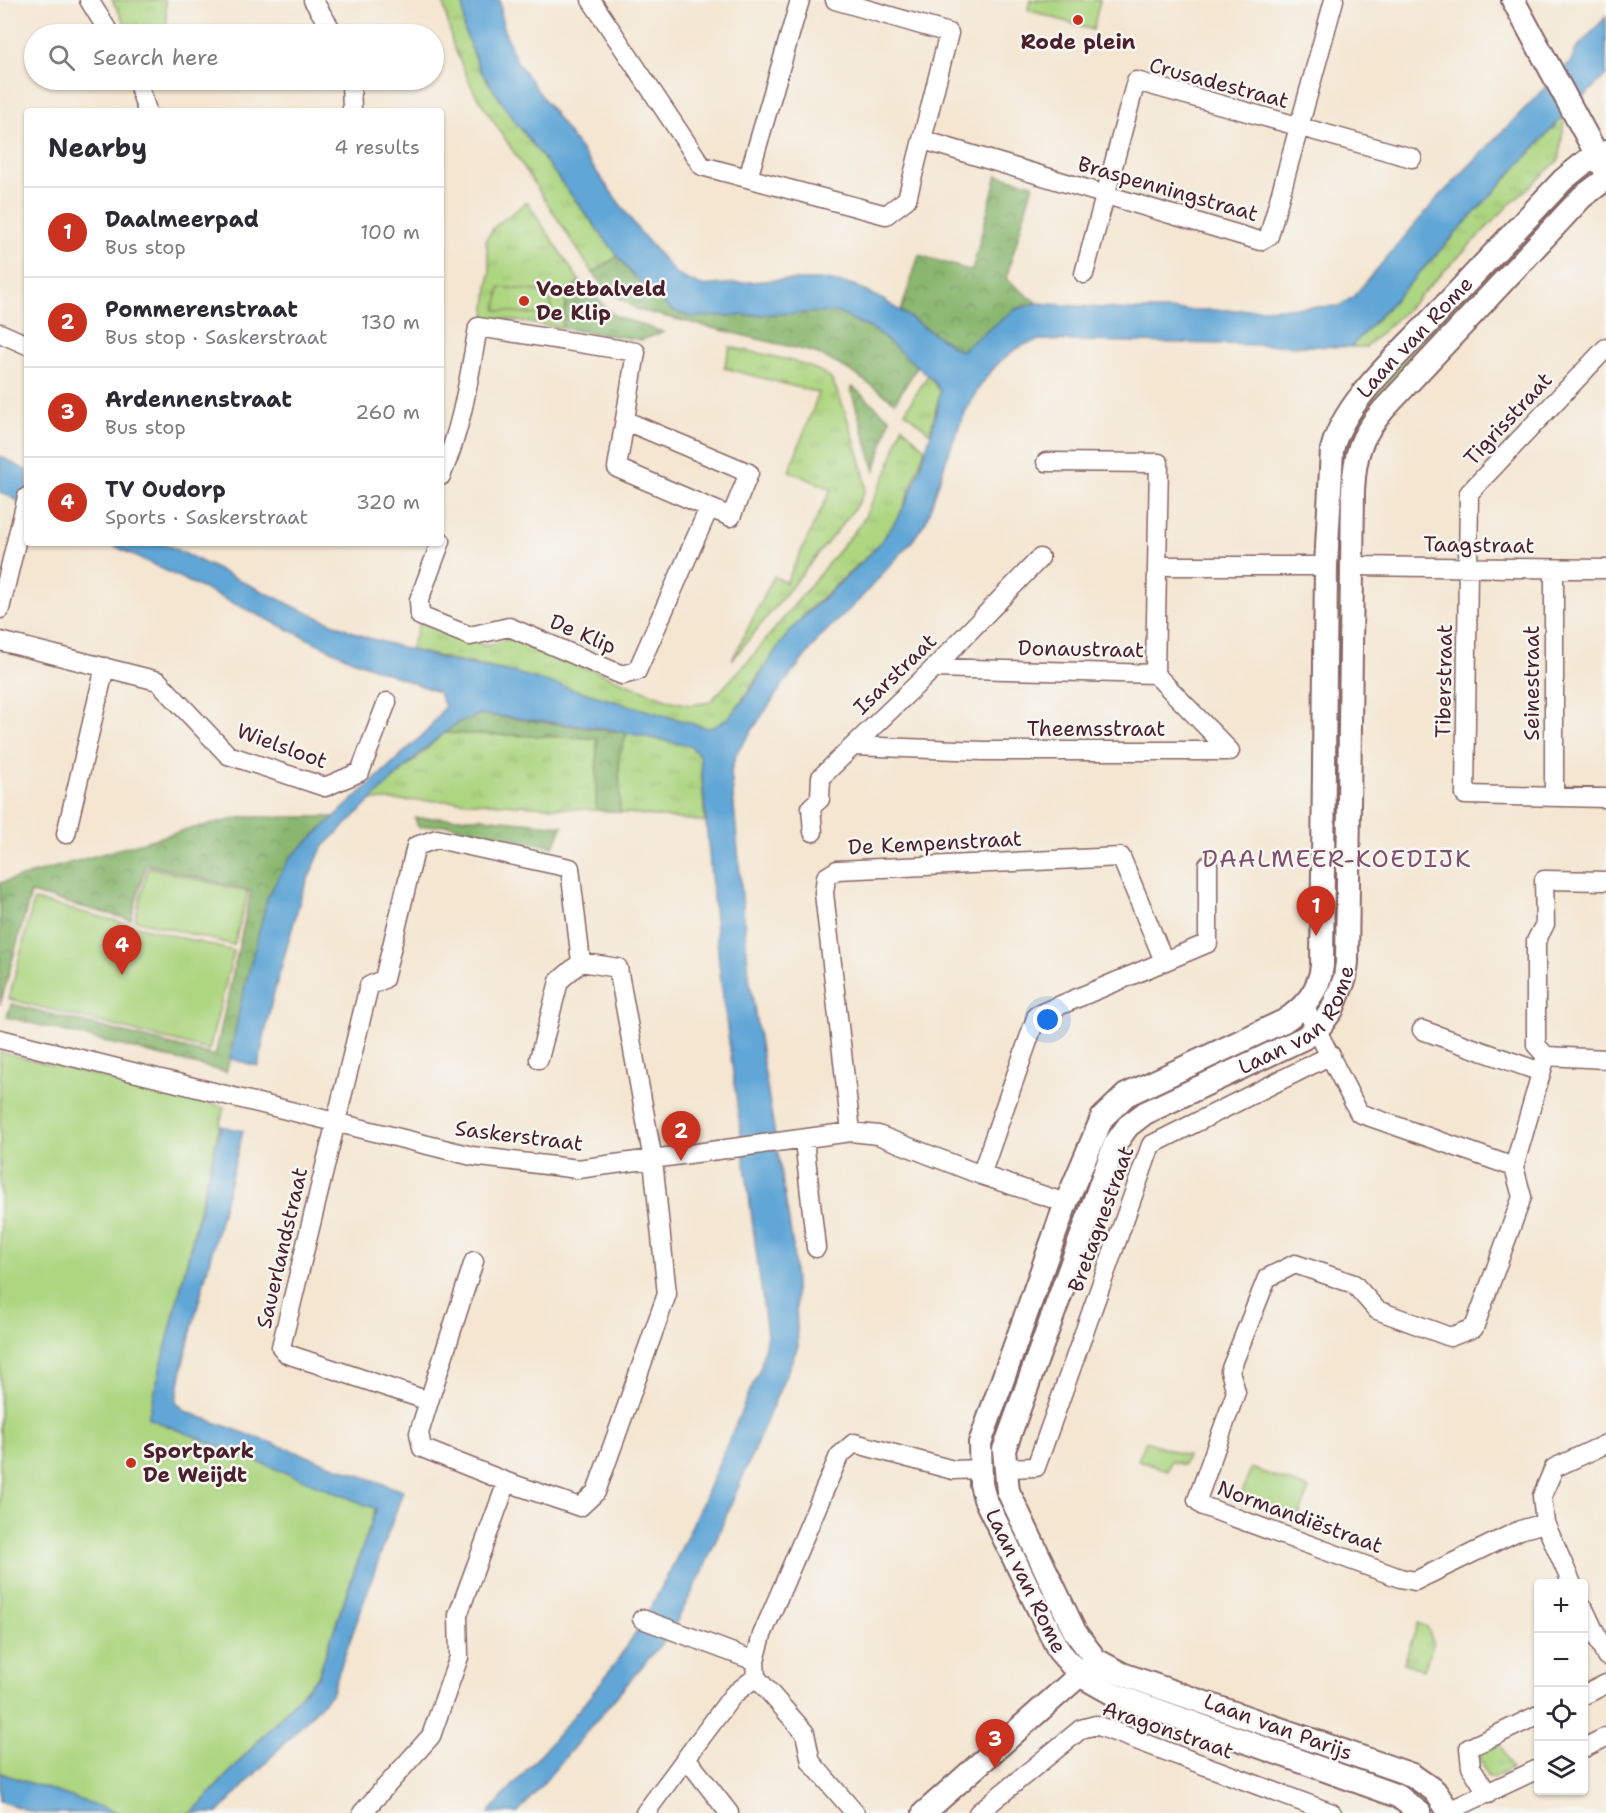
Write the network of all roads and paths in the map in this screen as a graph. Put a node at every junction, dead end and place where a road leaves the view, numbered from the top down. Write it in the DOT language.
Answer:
graph roads {
  1 [pos="89,0"];
  2 [pos="313,0"];
  3 [pos="591,0"];
  4 [pos="800,0"];
  5 [pos="835,0"];
  6 [pos="1334,0"];
  7 [pos="1513,0"];
  8 [pos="104,24"];
  9 [pos="328,24"];
  10 [pos="140,90"];
  11 [pos="351,90"];
  12 [pos="146,108"];
  13 [pos="352,108"];
  14 [pos="1298,127"];
  15 [pos="923,140"];
  16 [pos="1412,158"];
  17 [pos="1603,160"];
  18 [pos="748,178"];
  19 [pos="1606,179"];
  20 [pos="1106,195"];
  21 [pos="1084,274"];
  22 [pos="0,333"];
  23 [pos="24,344"];
  24 [pos="1606,348"];
  25 [pos="626,421"];
  26 [pos="1046,462"];
  27 [pos="444,469"];
  28 [pos="709,508"];
  29 [pos="24,509"];
  30 [pos="439,546"];
  31 [pos="1040,558"];
  32 [pos="1157,566"];
  33 [pos="1326,566"];
  34 [pos="1351,566"];
  35 [pos="1468,567"];
  36 [pos="1554,569"];
  37 [pos="1606,569"];
  38 [pos="0,609"];
  39 [pos="0,641"];
  40 [pos="105,667"];
  41 [pos="934,668"];
  42 [pos="1155,674"];
  43 [pos="387,702"];
  44 [pos="854,746"];
  45 [pos="1554,797"];
  46 [pos="1606,798"];
  47 [pos="813,832"];
  48 [pos="66,834"];
  49 [pos="1208,865"];
  50 [pos="1606,881"];
  51 [pos="1164,961"];
  52 [pos="581,962"];
  53 [pos="1304,1005"];
  54 [pos="1317,1028"];
  55 [pos="1422,1030"];
  56 [pos="0,1039"];
  57 [pos="1331,1055"];
  58 [pos="539,1059"];
  59 [pos="1606,1059"];
  60 [pos="1544,1064"];
  61 [pos="335,1123"];
  62 [pos="851,1132"];
  63 [pos="798,1141"];
  64 [pos="654,1160"];
  65 [pos="1514,1167"];
  66 [pos="981,1175"];
  67 [pos="1066,1203"];
  68 [pos="1089,1212"];
  69 [pos="816,1248"];
  70 [pos="474,1261"];
  71 [pos="429,1401"];
  72 [pos="1606,1444"];
  73 [pos="1005,1468"];
  74 [pos="980,1469"];
  75 [pos="507,1482"];
  76 [pos="1545,1523"];
  77 [pos="1570,1579"];
  78 [pos="1588,1618"];
  79 [pos="642,1619"];
  80 [pos="1606,1656"];
  81 [pos="1088,1668"];
  82 [pos="756,1669"];
  83 [pos="1606,1684"];
  84 [pos="1588,1693"];
  85 [pos="1534,1718"];
  86 [pos="1606,1737"];
  87 [pos="1588,1746"];
  88 [pos="687,1759"];
  89 [pos="1534,1771"];
  90 [pos="1488,1794"];
  91 [pos="1449,1812"];
  92 [pos="362,1813"];
  93 [pos="645,1813"];
  94 [pos="729,1813"];
  95 [pos="855,1813"];
  96 [pos="924,1813"];
  97 [pos="978,1813"];
  98 [pos="1332,1813"];
  99 [pos="1420,1813"];
  1 -- 8 [label="street"];
  2 -- 9 [label="street"];
  3 -- 18 [label="street"];
  4 -- 18 [label="street"];
  5 -- 15 [label="street"];
  6 -- 14 [label="street, Braspenningstraat"];
  7 -- 17 [label="street"];
  10 -- 12 [label="street"];
  11 -- 13 [label="street"];
  14 -- 16 [label="street, Crusadestraat"];
  14 -- 20 [label="street, Braspenningstraat"];
  14 -- 20 [label="street, Crusadestraat"];
  15 -- 18 [label="street"];
  15 -- 20 [label="street, Braspenningstraat"];
  17 -- 33 [label="street, Laan van Rome"];
  19 -- 34 [label="street, Laan van Rome"];
  20 -- 21 [label="street, Crusadestraat"];
  22 -- 23 [label="street"];
  24 -- 35 [label="street, Tigrisstraat"];
  25 -- 27 [label="street"];
  25 -- 28 [label="street"];
  25 -- 28 [label="street"];
  26 -- 32 [label="street, Donaustraat"];
  28 -- 30 [label="street, De Klip"];
  29 -- 38 [label="street"];
  31 -- 41 [label="street, Isarstraat"];
  32 -- 33 [label="street"];
  32 -- 42 [label="street, Donaustraat"];
  33 -- 34 [label="street"];
  33 -- 53 [label="street, Laan van Rome"];
  34 -- 35 [label="street, Taagstraat"];
  34 -- 54 [label="street, Laan van Rome"];
  35 -- 36 [label="street, Taagstraat"];
  35 -- 45 [label="street, Tiberstraat"];
  36 -- 37 [label="street, Taagstraat"];
  36 -- 45 [label="street, Seinestraat"];
  39 -- 40 [label="street, Wielsloot"];
  40 -- 43 [label="street, Wielsloot"];
  40 -- 48 [label="street"];
  41 -- 42 [label="street, Donaustraat"];
  41 -- 44 [label="street, Isarstraat"];
  42 -- 44 [label="street, Theemsstraat"];
  44 -- 47 [label="street, Isarstraat"];
  45 -- 46 [label="street"];
  49 -- 51 [label="street"];
  50 -- 60 [label="street"];
  51 -- 62 [label="street, De Kempenstraat"];
  51 -- 66 [label="street"];
  52 -- 58 [label="street"];
  52 -- 61 [label="street"];
  52 -- 64 [label="street"];
  53 -- 54 [label="street"];
  53 -- 67 [label="street, Laan van Rome"];
  54 -- 57 [label="street"];
  54 -- 68 [label="street, Laan van Rome"];
  55 -- 60 [label="street"];
  56 -- 61 [label="street, Saskerstraat"];
  57 -- 65 [label="street"];
  57 -- 73 [label="street, Bretagnestraat"];
  59 -- 60 [label="street"];
  60 -- 65 [label="street"];
  61 -- 64 [label="street, Saskerstraat"];
  61 -- 71 [label="street, Sauerlandstraat"];
  62 -- 63 [label="street, Saskerstraat"];
  62 -- 66 [label="street, Saskerstraat"];
  63 -- 64 [label="street, Saskerstraat"];
  63 -- 69 [label="street"];
  64 -- 75 [label="street"];
  65 -- 76 [label="street, Normandiëstraat"];
  66 -- 67 [label="street, Saskerstraat"];
  67 -- 68 [label="street"];
  67 -- 74 [label="street, Laan van Rome"];
  68 -- 73 [label="street, Laan van Rome"];
  70 -- 71 [label="street"];
  71 -- 75 [label="street"];
  72 -- 76 [label="street"];
  73 -- 74 [label="street"];
  73 -- 81 [label="street, Laan van Rome"];
  74 -- 81 [label="street, Laan van Rome"];
  74 -- 82 [label="street"];
  75 -- 92 [label="street"];
  76 -- 77 [label="street"];
  78 -- 80 [label="street"];
  79 -- 82 [label="street"];
  81 -- 91 [label="street, Laan van Parijs"];
  81 -- 96 [label="street"];
  81 -- 99 [label="street, Laan van Parijs"];
  82 -- 88 [label="street"];
  82 -- 95 [label="street"];
  83 -- 84 [label="street"];
  85 -- 90 [label="street"];
  86 -- 87 [label="street"];
  88 -- 93 [label="street"];
  88 -- 94 [label="street"];
  89 -- 90 [label="street"];
  90 -- 91 [label="street"];
  97 -- 98 [label="street, Aragonstraat"];
}
